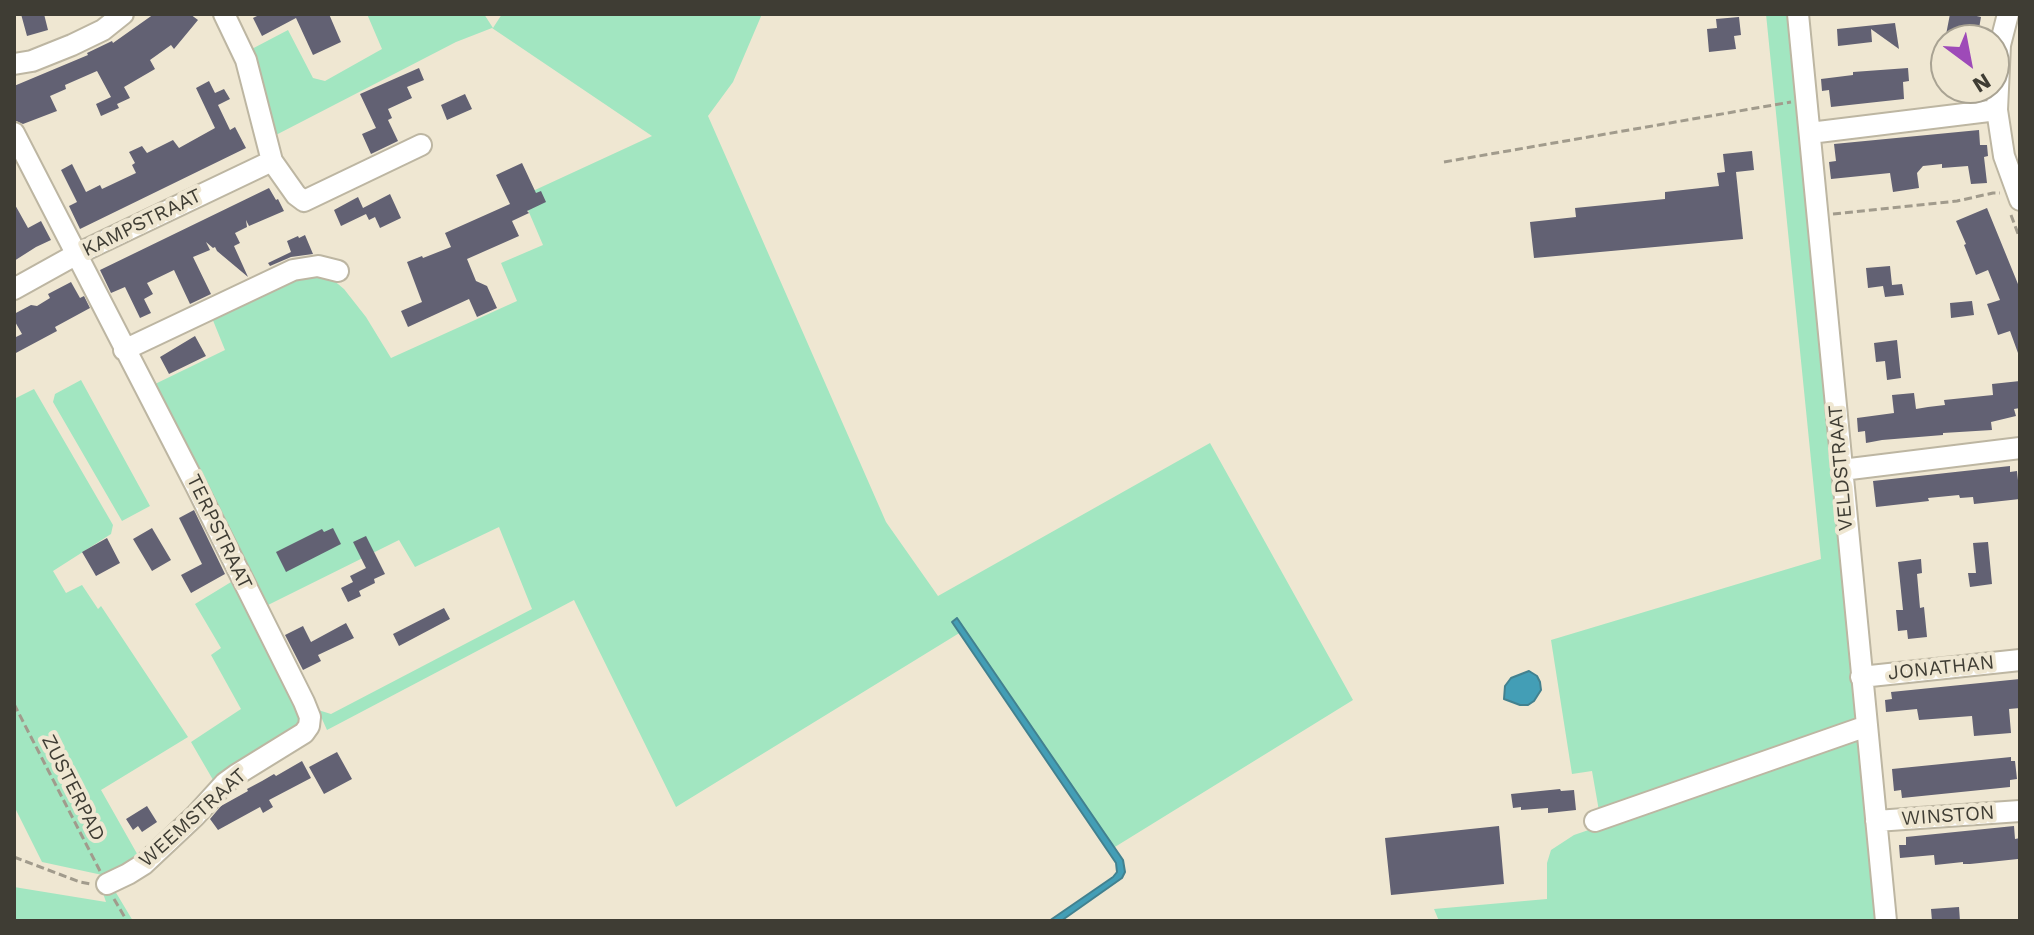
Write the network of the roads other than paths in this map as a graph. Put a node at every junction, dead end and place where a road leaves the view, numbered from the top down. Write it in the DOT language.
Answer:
graph roads {
  1 [pos="123,14"];
  2 [pos="224,14"];
  3 [pos="1798,14"];
  4 [pos="2008,14"];
  5 [pos="14,64"];
  6 [pos="1997,110"];
  7 [pos="14,133"];
  8 [pos="1810,133"];
  9 [pos="421,145"];
  10 [pos="272,161"];
  11 [pos="2017,192"];
  12 [pos="77,254"];
  13 [pos="338,271"];
  14 [pos="14,289"];
  15 [pos="124,350"];
  16 [pos="2020,448"];
  17 [pos="1842,470"];
  18 [pos="2020,660"];
  19 [pos="1861,677"];
  20 [pos="310,717"];
  21 [pos="1867,726"];
  22 [pos="2020,811"];
  23 [pos="1595,821"];
  24 [pos="1876,821"];
  25 [pos="107,884"];
  26 [pos="1886,921"];
  1 -- 5 [label="street"];
  2 -- 10 [label="street"];
  3 -- 8 [label="street, VELDSTRAAT"];
  4 -- 6 [label="street"];
  6 -- 8 [label="street"];
  6 -- 11 [label="street"];
  7 -- 12 [label="street, TERPSTRAAT"];
  8 -- 17 [label="street, VELDSTRAAT"];
  9 -- 10 [label="street"];
  10 -- 12 [label="street, KAMPSTRAAT"];
  12 -- 14 [label="street, KAMPSTRAAT"];
  12 -- 15 [label="street, TERPSTRAAT"];
  13 -- 15 [label="street"];
  15 -- 20 [label="street, TERPSTRAAT"];
  16 -- 17 [label="street"];
  17 -- 19 [label="street, VELDSTRAAT"];
  18 -- 19 [label="street, JONATHAN"];
  19 -- 21 [label="street, VELDSTRAAT"];
  20 -- 25 [label="street, WEEMSTRAAT"];
  21 -- 23 [label="street"];
  21 -- 24 [label="street, VELDSTRAAT"];
  22 -- 24 [label="street, WINSTON"];
  24 -- 26 [label="street, VELDSTRAAT"];
}
